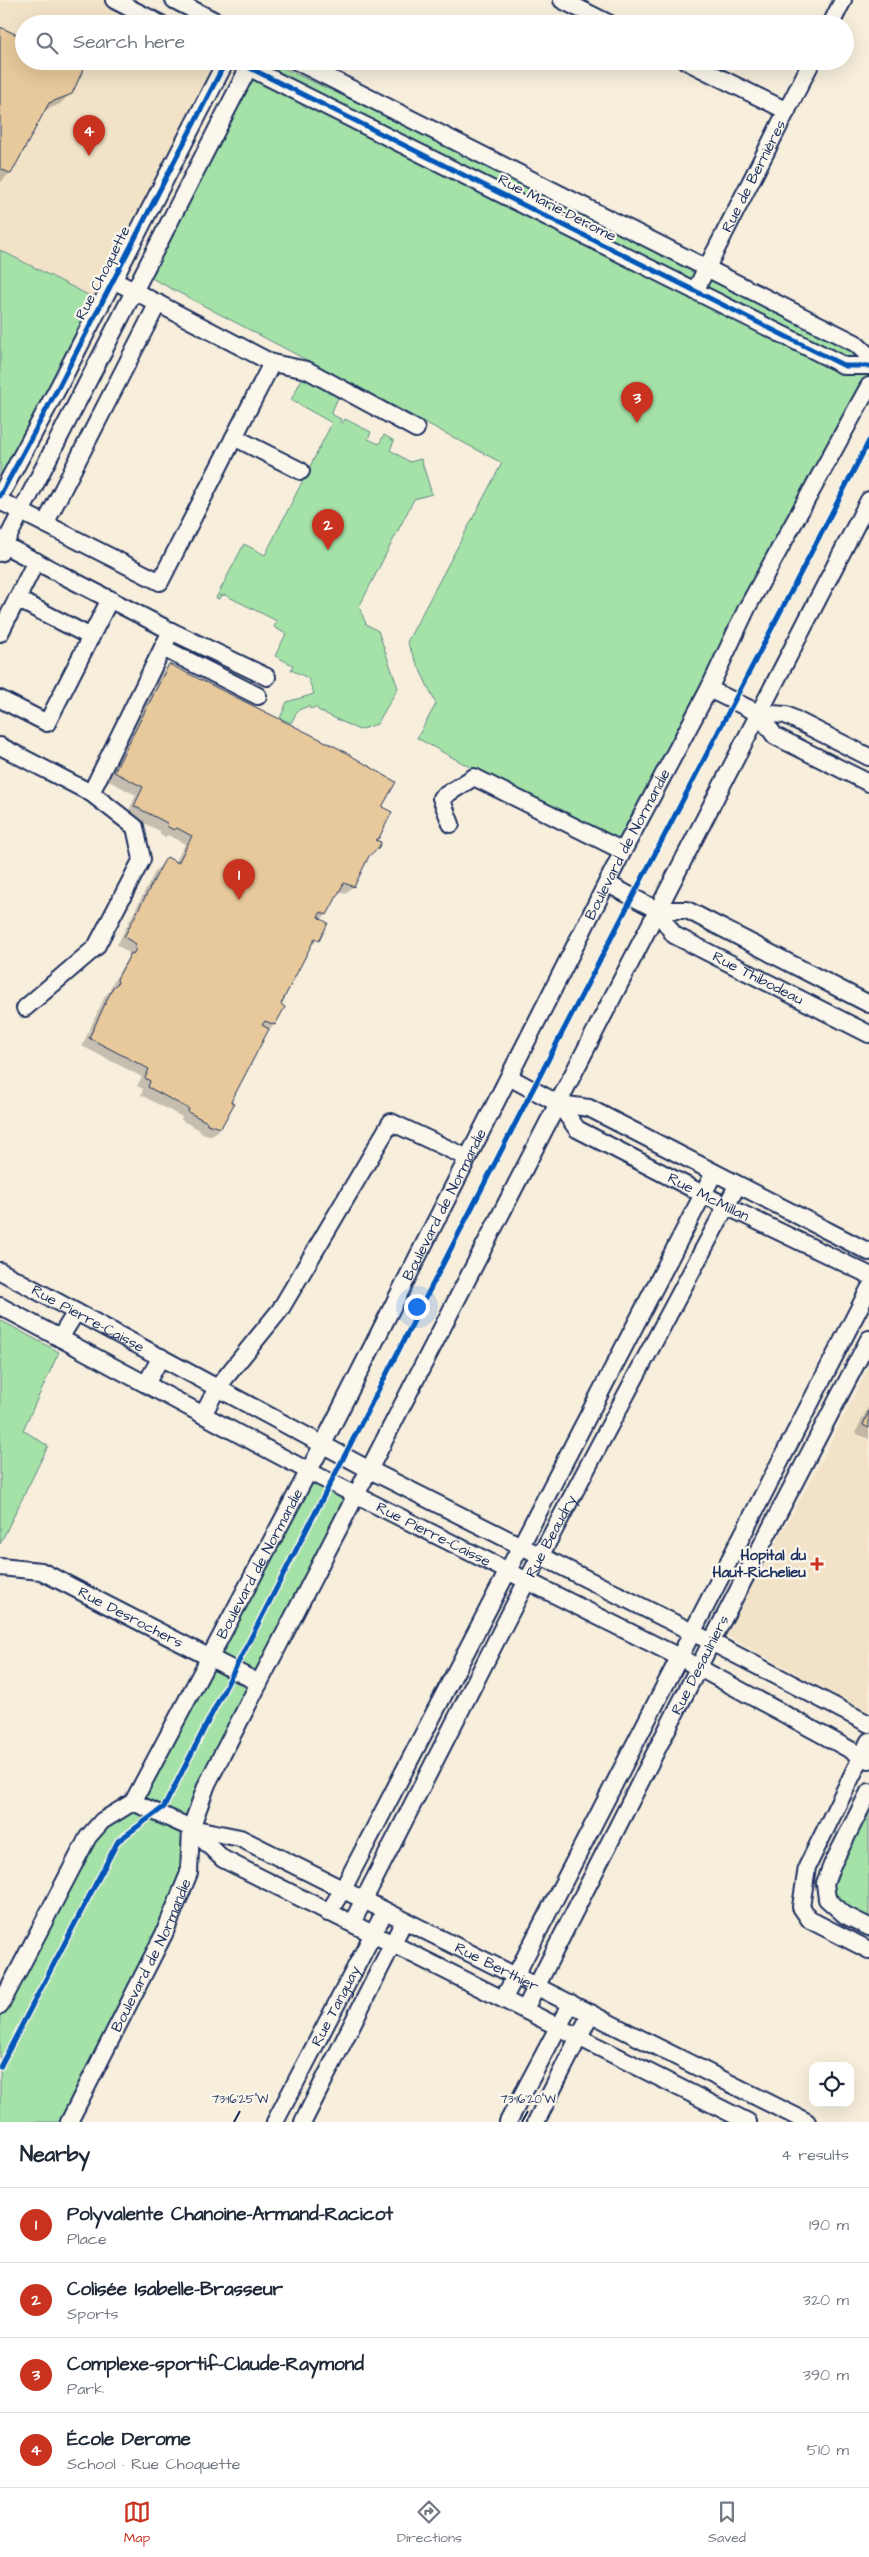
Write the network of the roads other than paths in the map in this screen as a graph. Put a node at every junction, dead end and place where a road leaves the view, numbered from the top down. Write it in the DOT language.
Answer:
graph roads {
  1 [pos="114,0"];
  2 [pos="174,0"];
  3 [pos="562,0"];
  4 [pos="843,0"];
  5 [pos="143,15"];
  6 [pos="203,15"];
  7 [pos="592,15"];
  8 [pos="836,15"];
  9 [pos="221,70"];
  10 [pos="243,70"];
  11 [pos="260,70"];
  12 [pos="314,70"];
  13 [pos="704,70"];
  14 [pos="808,70"];
  15 [pos="787,111"];
  16 [pos="707,268"];
  17 [pos="113,280"];
  18 [pos="134,291"];
  19 [pos="695,291"];
  20 [pos="158,303"];
  21 [pos="869,356"];
  22 [pos="272,363"];
  23 [pos="869,366"];
  24 [pos="59,386"];
  25 [pos="869,386"];
  26 [pos="80,397"];
  27 [pos="416,429"];
  28 [pos="234,437"];
  29 [pos="301,471"];
  30 [pos="0,496"];
  31 [pos="869,500"];
  32 [pos="0,501"];
  33 [pos="21,512"];
  34 [pos="45,524"];
  35 [pos="1,547"];
  36 [pos="36,561"];
  37 [pos="17,599"];
  38 [pos="110,599"];
  39 [pos="171,631"];
  40 [pos="0,633"];
  41 [pos="91,637"];
  42 [pos="162,648"];
  43 [pos="267,677"];
  44 [pos="709,689"];
  45 [pos="258,696"];
  46 [pos="0,700"];
  47 [pos="758,713"];
  48 [pos="0,746"];
  49 [pos="869,757"];
  50 [pos="869,783"];
  51 [pos="92,793"];
  52 [pos="451,824"];
  53 [pos="623,851"];
  54 [pos="608,884"];
  55 [pos="657,910"];
  56 [pos="869,1004"];
  57 [pos="25,1008"];
  58 [pos="869,1034"];
  59 [pos="509,1077"];
  60 [pos="559,1104"];
  61 [pos="468,1158"];
  62 [pos="714,1173"];
  63 [pos="737,1186"];
  64 [pos="703,1194"];
  65 [pos="726,1206"];
  66 [pos="869,1252"];
  67 [pos="0,1271"];
  68 [pos="869,1275"];
  69 [pos="869,1289"];
  70 [pos="0,1306"];
  71 [pos="76,1312"];
  72 [pos="60,1338"];
  73 [pos="869,1339"];
  74 [pos="620,1353"];
  75 [pos="161,1357"];
  76 [pos="643,1365"];
  77 [pos="146,1384"];
  78 [pos="217,1388"];
  79 [pos="203,1415"];
  80 [pos="323,1444"];
  81 [pos="368,1469"];
  82 [pos="777,1469"];
  83 [pos="308,1471"];
  84 [pos="796,1479"];
  85 [pos="355,1494"];
  86 [pos="520,1545"];
  87 [pos="541,1556"];
  88 [pos="0,1566"];
  89 [pos="506,1570"];
  90 [pos="528,1581"];
  91 [pos="692,1632"];
  92 [pos="711,1642"];
  93 [pos="679,1657"];
  94 [pos="210,1659"];
  95 [pos="700,1668"];
  96 [pos="259,1683"];
  97 [pos="441,1697"];
  98 [pos="462,1708"];
  99 [pos="869,1724"];
  100 [pos="869,1741"];
  101 [pos="865,1758"];
  102 [pos="398,1782"];
  103 [pos="869,1792"];
  104 [pos="419,1793"];
  105 [pos="133,1802"];
  106 [pos="191,1828"];
  107 [pos="586,1840"];
  108 [pos="607,1851"];
  109 [pos="342,1891"];
  110 [pos="827,1899"];
  111 [pos="364,1900"];
  112 [pos="801,1907"];
  113 [pos="385,1911"];
  114 [pos="328,1913"];
  115 [pos="404,1921"];
  116 [pos="352,1923"];
  117 [pos="869,1927"];
  118 [pos="373,1934"];
  119 [pos="394,1945"];
  120 [pos="869,1950"];
  121 [pos="516,1976"];
  122 [pos="537,1986"];
  123 [pos="504,1998"];
  124 [pos="571,2003"];
  125 [pos="0,2006"];
  126 [pos="525,2009"];
  127 [pos="591,2013"];
  128 [pos="558,2026"];
  129 [pos="580,2037"];
  130 [pos="286,2100"];
  131 [pos="305,2117"];
  132 [pos="800,2120"];
  133 [pos="69,2122"];
  134 [pos="275,2122"];
  135 [pos="508,2122"];
  136 [pos="536,2122"];
  137 [pos="748,2122"];
  1 -- 5 [label="street"];
  2 -- 6 [label="street"];
  3 -- 7 [label="street"];
  4 -- 8 [label="street"];
  9 -- 17 [label="street, Rue Choquette"];
  10 -- 18 [label="street"];
  11 -- 19 [label="street, Rue Marie-Derome"];
  12 -- 16 [label="street, Rue Marie-Derome"];
  13 -- 15 [label="street"];
  14 -- 15 [label="street, Rue de Bernières"];
  15 -- 16 [label="street, Rue de Bernières"];
  16 -- 19 [label="street, Rue de Bernières"];
  16 -- 21 [label="street, Rue Marie-Derome"];
  17 -- 18 [label="street"];
  17 -- 24 [label="street, Rue Choquette"];
  18 -- 20 [label="street"];
  18 -- 26 [label="street"];
  19 -- 23 [label="street, Rue Marie-Derome"];
  20 -- 22 [label="street"];
  20 -- 34 [label="street"];
  22 -- 27 [label="street"];
  22 -- 28 [label="street"];
  24 -- 26 [label="street"];
  24 -- 30 [label="street, Rue Choquette"];
  25 -- 44 [label="street, Boulevard de Normandie"];
  26 -- 33 [label="street"];
  28 -- 29 [label="street"];
  28 -- 34 [label="street"];
  31 -- 47 [label="street, Boulevard de Normandie"];
  32 -- 33 [label="street"];
  33 -- 34 [label="street"];
  33 -- 35 [label="street"];
  35 -- 36 [label="street"];
  36 -- 37 [label="street"];
  36 -- 38 [label="street"];
  37 -- 40 [label="street"];
  37 -- 41 [label="street"];
  38 -- 39 [label="street"];
  38 -- 41 [label="street"];
  39 -- 42 [label="street"];
  39 -- 43 [label="street"];
  41 -- 46 [label="street"];
  42 -- 45 [label="street"];
  42 -- 51 [label="street"];
  44 -- 47 [label="street"];
  44 -- 53 [label="street, Boulevard de Normandie"];
  47 -- 49 [label="street"];
  47 -- 50 [label="street"];
  47 -- 55 [label="street, Boulevard de Normandie"];
  48 -- 51 [label="street"];
  51 -- 57 [label="street"];
  52 -- 53 [label="street"];
  53 -- 54 [label="street, Boulevard de Normandie"];
  54 -- 55 [label="street, Rue Thibodeau"];
  54 -- 59 [label="street, Boulevard de Normandie"];
  55 -- 56 [label="street, Rue Thibodeau"];
  55 -- 58 [label="street, Rue Thibodeau"];
  55 -- 60 [label="street, Boulevard de Normandie"];
  59 -- 60 [label="street, Rue McMillan"];
  59 -- 61 [label="street, Boulevard de Normandie"];
  60 -- 62 [label="street, Rue McMillan"];
  60 -- 64 [label="street, Rue McMillan"];
  60 -- 81 [label="street, Boulevard de Normandie"];
  61 -- 78 [label="street"];
  61 -- 80 [label="street, Boulevard de Normandie"];
  62 -- 63 [label="street, Rue McMillan"];
  62 -- 64 [label="street, Rue Beaudry"];
  63 -- 65 [label="street, Rue Beaudry"];
  63 -- 66 [label="street, Rue McMillan"];
  64 -- 65 [label="street, Rue McMillan"];
  64 -- 74 [label="street, Rue Beaudry"];
  65 -- 68 [label="street, Rue McMillan"];
  65 -- 76 [label="street, Rue Beaudry"];
  67 -- 71 [label="street, Rue Pierre-Caisse"];
  69 -- 82 [label="street, Rue Desaulniers"];
  70 -- 72 [label="street, Rue Pierre-Caisse"];
  71 -- 72 [label="street"];
  71 -- 75 [label="street, Rue Pierre-Caisse"];
  72 -- 77 [label="street, Rue Pierre-Caisse"];
  73 -- 84 [label="street, Rue Desaulniers"];
  74 -- 76 [label="street"];
  74 -- 86 [label="street, Rue Beaudry"];
  75 -- 77 [label="street"];
  75 -- 78 [label="street, Rue Pierre-Caisse"];
  76 -- 87 [label="street, Rue Beaudry"];
  77 -- 79 [label="street, Rue Pierre-Caisse"];
  78 -- 79 [label="street"];
  78 -- 80 [label="street, Rue Pierre-Caisse"];
  79 -- 83 [label="street, Rue Pierre-Caisse"];
  80 -- 81 [label="street, Rue Pierre-Caisse"];
  80 -- 83 [label="street, Boulevard de Normandie"];
  81 -- 85 [label="street, Boulevard de Normandie"];
  81 -- 86 [label="street, Rue Pierre-Caisse"];
  82 -- 84 [label="street"];
  82 -- 91 [label="street, Rue Desaulniers"];
  83 -- 85 [label="street, Rue Pierre-Caisse"];
  83 -- 94 [label="street, Boulevard de Normandie"];
  84 -- 92 [label="street, Rue Desaulniers"];
  85 -- 89 [label="street, Rue Pierre-Caisse"];
  85 -- 96 [label="street, Boulevard de Normandie"];
  86 -- 87 [label="street, Rue Pierre-Caisse"];
  86 -- 89 [label="street, Rue Beaudry"];
  87 -- 90 [label="street, Rue Beaudry"];
  87 -- 91 [label="street, Rue Pierre-Caisse"];
  88 -- 94 [label="street, Rue Desrochers"];
  89 -- 90 [label="street, Rue Pierre-Caisse"];
  89 -- 97 [label="street, Rue Beaudry"];
  90 -- 93 [label="street, Rue Pierre-Caisse"];
  90 -- 98 [label="street, Rue Beaudry"];
  91 -- 92 [label="street, Rue Pierre-Caisse"];
  91 -- 93 [label="street, Rue Desaulniers"];
  92 -- 95 [label="street, Rue Desaulniers"];
  92 -- 99 [label="street, Rue Pierre-Caisse"];
  93 -- 95 [label="street, Rue Pierre-Caisse"];
  93 -- 107 [label="street, Rue Desaulniers"];
  94 -- 96 [label="street, Rue Desrochers"];
  94 -- 105 [label="street, Boulevard de Normandie"];
  95 -- 101 [label="street, Rue Pierre-Caisse"];
  95 -- 108 [label="street, Rue Desaulniers"];
  96 -- 106 [label="street, Boulevard de Normandie"];
  97 -- 98 [label="street"];
  97 -- 102 [label="street, Rue Beaudry"];
  98 -- 104 [label="street, Rue Beaudry"];
  100 -- 101 [label="street"];
  101 -- 112 [label="street"];
  102 -- 104 [label="street"];
  102 -- 109 [label="street, Rue Beaudry"];
  103 -- 110 [label="street"];
  104 -- 111 [label="street, Rue Beaudry"];
  105 -- 106 [label="street, Rue Berthier"];
  105 -- 125 [label="street"];
  106 -- 109 [label="street, Rue Berthier"];
  106 -- 114 [label="street, Rue Berthier"];
  106 -- 133 [label="street, Boulevard de Normandie"];
  107 -- 108 [label="street"];
  107 -- 121 [label="street, Rue Desaulniers"];
  108 -- 122 [label="street, Rue Desaulniers"];
  109 -- 111 [label="street, Rue Berthier"];
  109 -- 114 [label="street, Rue Beaudry"];
  110 -- 112 [label="street"];
  110 -- 117 [label="street"];
  111 -- 113 [label="street, Rue Berthier"];
  111 -- 116 [label="street, Rue Beaudry"];
  112 -- 120 [label="street"];
  113 -- 115 [label="street, Rue Berthier"];
  113 -- 118 [label="street, Rue Tanguay"];
  114 -- 116 [label="street, Rue Berthier"];
  115 -- 119 [label="street, Rue Tanguay"];
  115 -- 121 [label="street, Rue Berthier"];
  116 -- 118 [label="street, Rue Berthier"];
  118 -- 119 [label="street, Rue Berthier"];
  118 -- 130 [label="street, Rue Tanguay"];
  119 -- 123 [label="street, Rue Berthier"];
  119 -- 131 [label="street, Rue Tanguay"];
  121 -- 122 [label="street, Rue Berthier"];
  121 -- 123 [label="street, Rue Desaulniers"];
  122 -- 124 [label="street, Rue Berthier"];
  122 -- 126 [label="street, Rue Desaulniers"];
  123 -- 126 [label="street, Rue Berthier"];
  124 -- 127 [label="street, Rue Berthier"];
  124 -- 128 [label="street"];
  126 -- 128 [label="street, Rue Berthier"];
  127 -- 129 [label="street"];
  127 -- 132 [label="street, Rue Berthier"];
  128 -- 129 [label="street, Rue Berthier"];
  128 -- 135 [label="street"];
  129 -- 136 [label="street"];
  129 -- 137 [label="street, Rue Berthier"];
  130 -- 131 [label="street, Rue Tanguay"];
  130 -- 134 [label="street, Rue Tanguay"];
}
